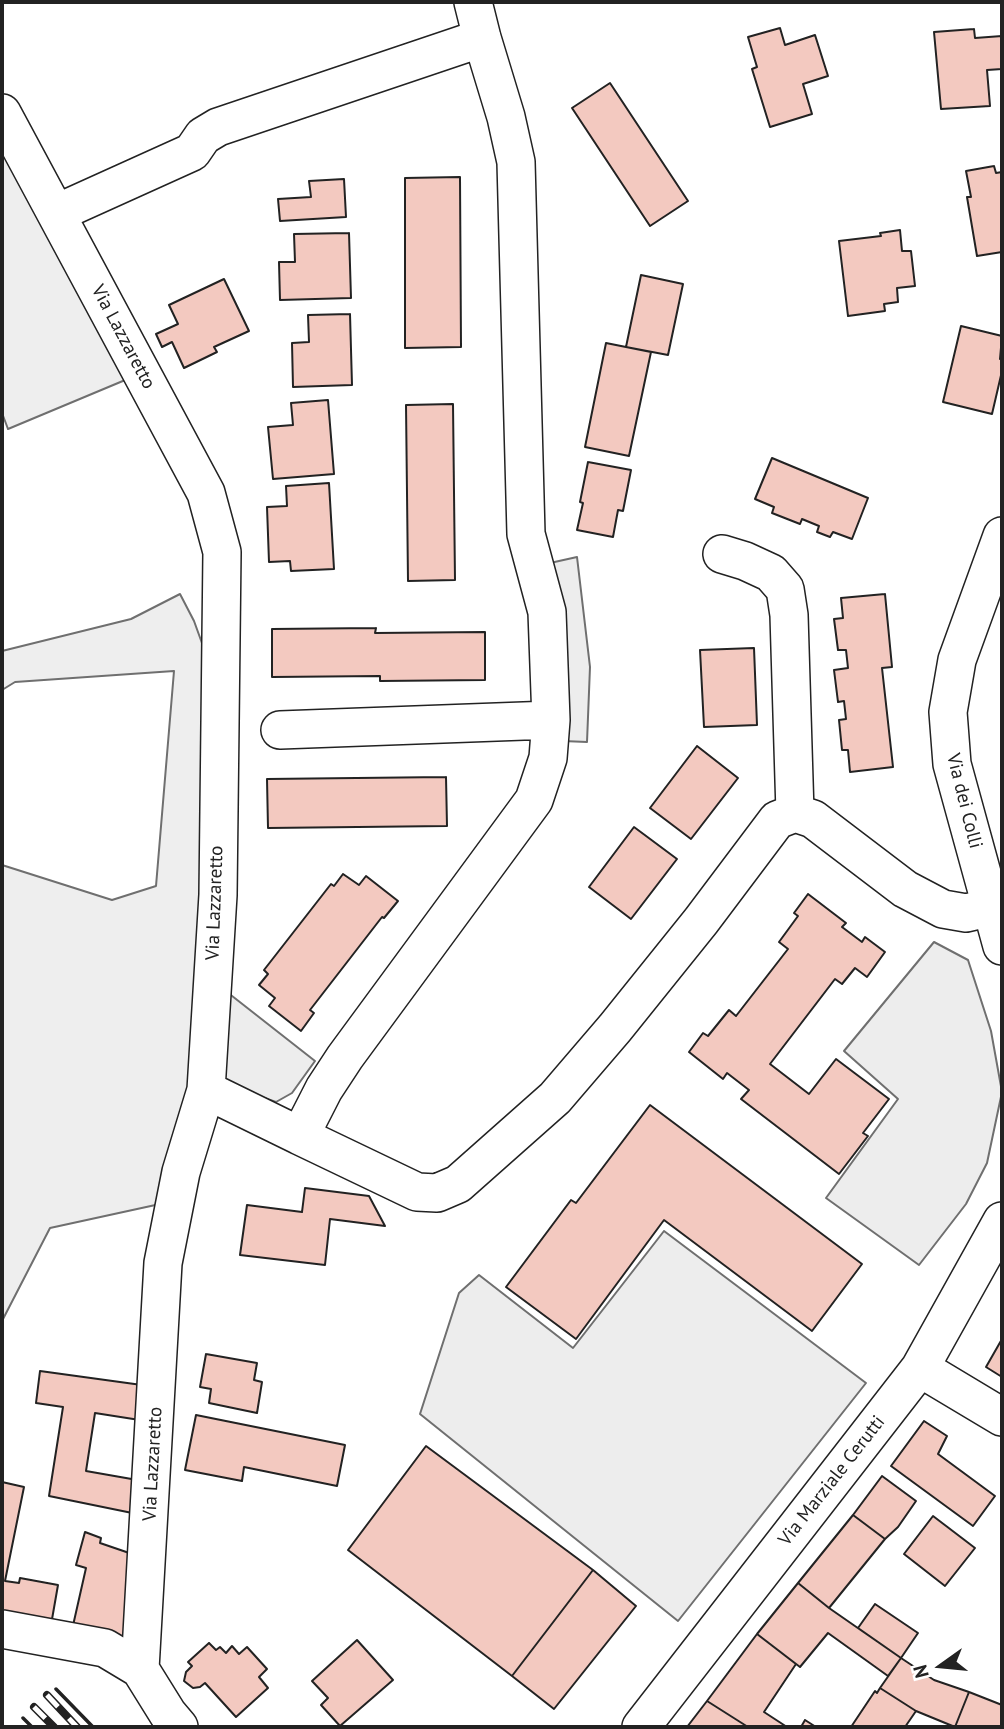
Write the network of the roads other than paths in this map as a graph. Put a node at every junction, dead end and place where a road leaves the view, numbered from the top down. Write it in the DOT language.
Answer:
graph roads {
  1 [pos="473,2"];
  2 [pos="482,38"];
  3 [pos="2,113"];
  4 [pos="57,213"];
  5 [pos="1002,536"];
  6 [pos="722,554"];
  7 [pos="551,720"];
  8 [pos="280,730"];
  9 [pos="795,813"];
  10 [pos="992,907"];
  11 [pos="1002,946"];
  12 [pos="206,1090"];
  13 [pos="300,1136"];
  14 [pos="1002,1221"];
  15 [pos="920,1368"];
  16 [pos="1002,1417"];
  17 [pos="2,1629"];
  18 [pos="141,1669"];
  19 [pos="179,1727"];
  20 [pos="641,1727"];
  1 -- 2 [label="street"];
  2 -- 4 [label="street"];
  2 -- 7 [label="street"];
  3 -- 4 [label="street, Via Lazzaretto"];
  4 -- 12 [label="street, Via Lazzaretto"];
  5 -- 10 [label="street, Via dei Colli"];
  6 -- 9 [label="street"];
  7 -- 8 [label="street"];
  7 -- 13 [label="street"];
  9 -- 10 [label="street"];
  9 -- 13 [label="street"];
  10 -- 11 [label="street, Via dei Colli"];
  12 -- 13 [label="street"];
  12 -- 18 [label="street, Via Lazzaretto"];
  14 -- 15 [label="street, Via Marziale Cerutti"];
  15 -- 16 [label="street"];
  15 -- 20 [label="street, Via Marziale Cerutti"];
  17 -- 18 [label="street"];
  18 -- 19 [label="street"];
}
